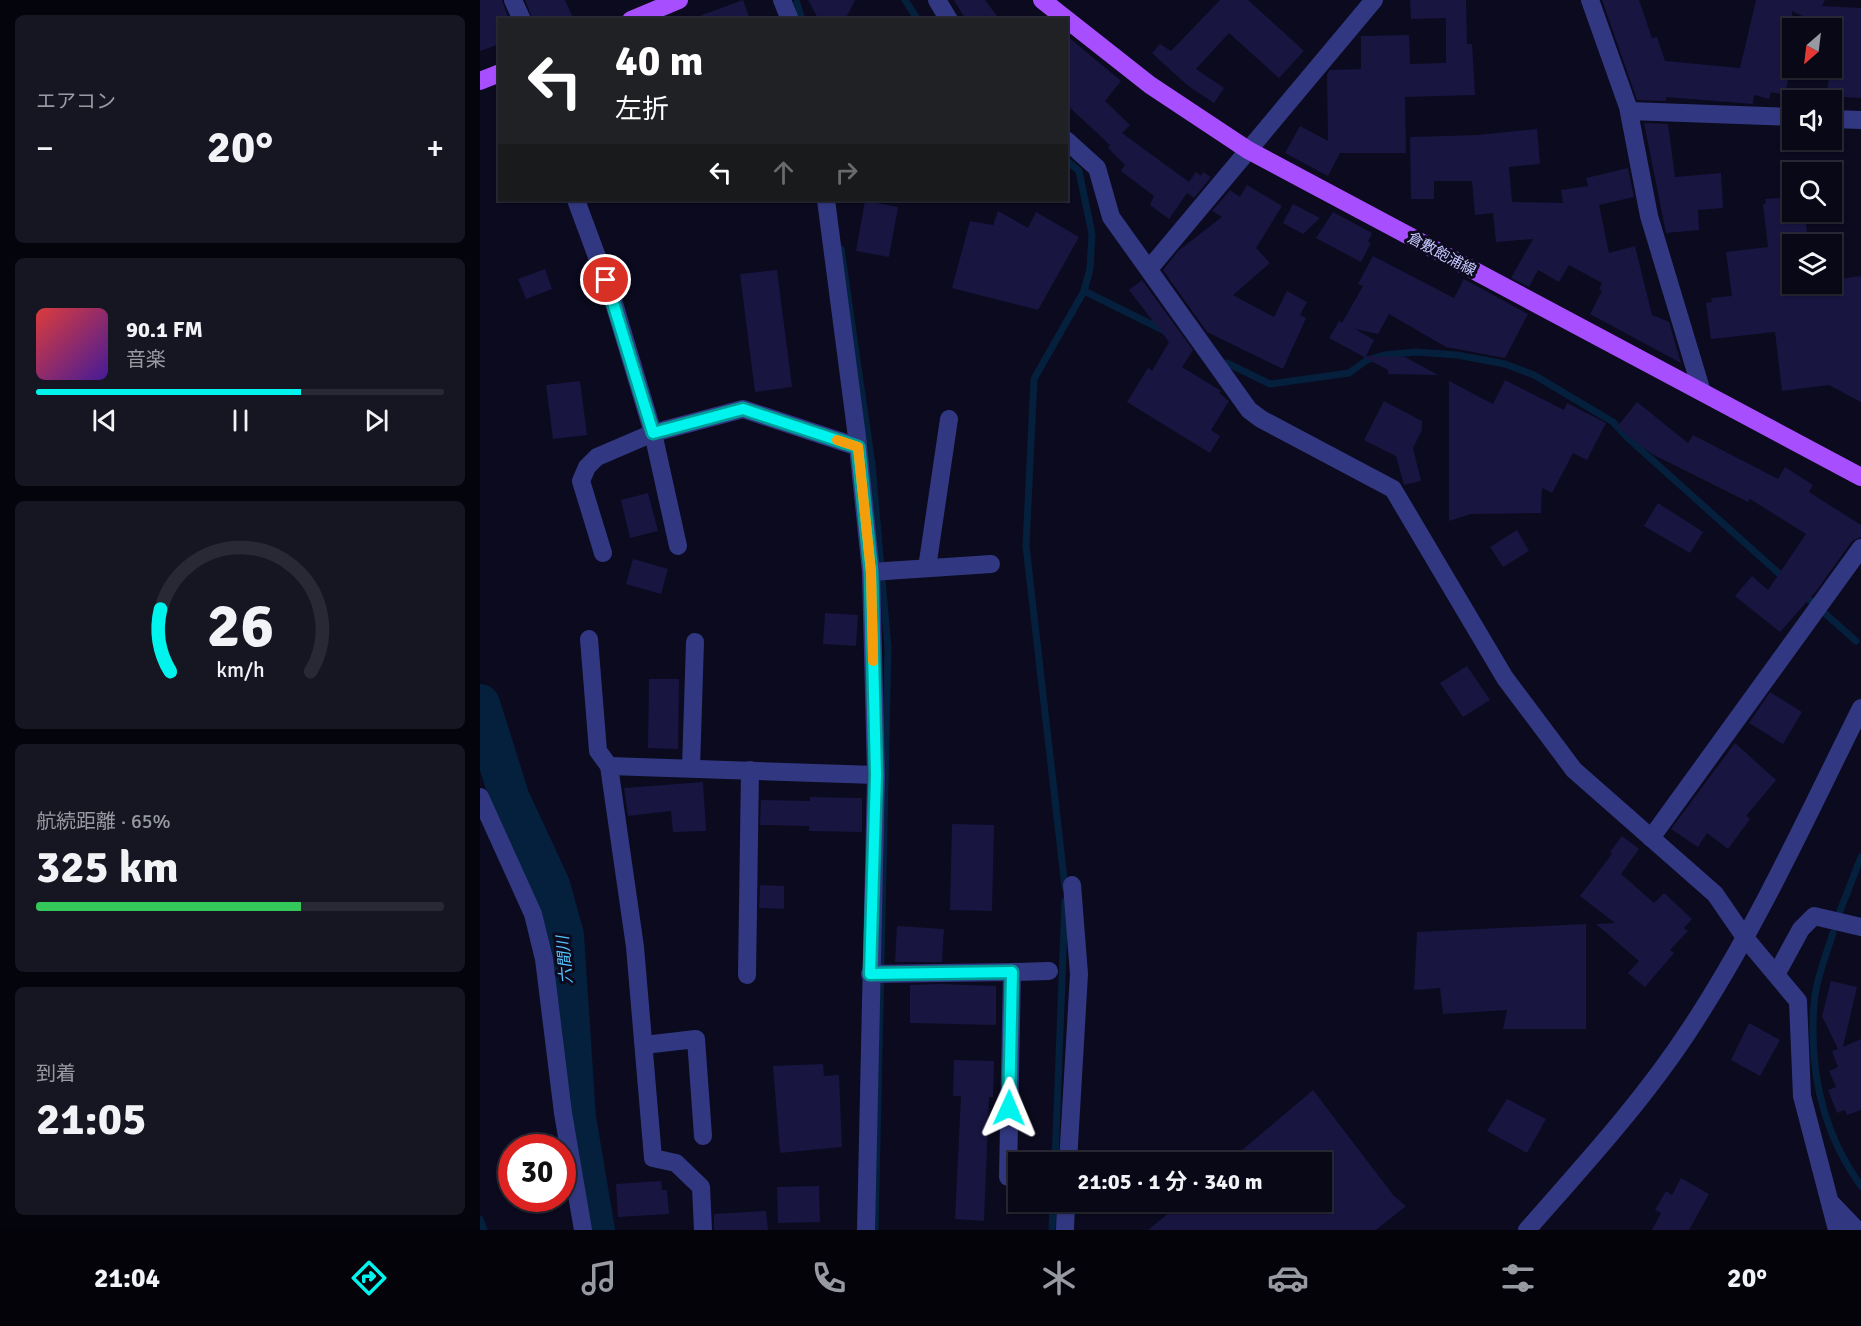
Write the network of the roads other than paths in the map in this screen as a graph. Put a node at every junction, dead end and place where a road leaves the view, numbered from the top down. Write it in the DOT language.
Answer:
graph roads {
  1 [pos="513,0"];
  2 [pos="679,0"];
  3 [pos="782,0"];
  4 [pos="936,0"];
  5 [pos="1042,0"];
  6 [pos="1374,0"];
  7 [pos="1590,0"];
  8 [pos="521,18"];
  9 [pos="636,18"];
  10 [pos="789,18"];
  11 [pos="948,18"];
  12 [pos="1065,18"];
  13 [pos="1068,20"];
  14 [pos="498,74"];
  15 [pos="480,81"];
  16 [pos="1629,111"];
  17 [pos="1782,117"];
  18 [pos="1842,119"];
  19 [pos="1861,120"];
  20 [pos="1068,143"];
  21 [pos="1248,150"];
  22 [pos="576,201"];
  23 [pos="826,201"];
  24 [pos="1149,269"];
  25 [pos="1702,393"];
  26 [pos="949,419"];
  27 [pos="653,433"];
  28 [pos="858,447"];
  29 [pos="1861,477"];
  30 [pos="678,546"];
  31 [pos="1861,548"];
  32 [pos="603,553"];
  33 [pos="991,564"];
  34 [pos="927,568"];
  35 [pos="879,571"];
  36 [pos="589,639"];
  37 [pos="695,642"];
  38 [pos="1861,708"];
  39 [pos="609,766"];
  40 [pos="691,768"];
  41 [pos="750,770"];
  42 [pos="876,775"];
  43 [pos="480,797"];
  44 [pos="484,816"];
  45 [pos="1651,838"];
  46 [pos="1072,885"];
  47 [pos="1861,927"];
  48 [pos="1746,939"];
  49 [pos="1012,972"];
  50 [pos="1049,972"];
  51 [pos="1777,973"];
  52 [pos="878,974"];
  53 [pos="747,975"];
  54 [pos="644,1046"];
  55 [pos="703,1136"];
  56 [pos="1008,1152"];
  57 [pos="1069,1152"];
  58 [pos="1832,1204"];
  59 [pos="1066,1212"];
  60 [pos="583,1230"];
  61 [pos="703,1230"];
  62 [pos="866,1230"];
  63 [pos="1065,1230"];
  64 [pos="1527,1230"];
  65 [pos="1837,1230"];
  66 [pos="1857,1230"];
  1 -- 8 [label="street"];
  2 -- 9 [label="main road"];
  3 -- 10 [label="street"];
  4 -- 11 [label="street"];
  5 -- 12 [label="main road, 倉敷飽浦線"];
  6 -- 21 [label="street"];
  7 -- 16 [label="street"];
  13 -- 21 [label="main road, 倉敷飽浦線"];
  14 -- 15 [label="main road"];
  16 -- 17 [label="street"];
  16 -- 25 [label="street"];
  18 -- 19 [label="street"];
  20 -- 24 [label="street"];
  21 -- 24 [label="street"];
  21 -- 25 [label="main road, 倉敷飽浦線"];
  22 -- 27 [label="street"];
  23 -- 28 [label="street"];
  24 -- 45 [label="street"];
  25 -- 29 [label="main road, 倉敷飽浦線"];
  26 -- 34 [label="street"];
  27 -- 28 [label="street"];
  27 -- 30 [label="street"];
  27 -- 32 [label="street"];
  28 -- 35 [label="street"];
  31 -- 45 [label="street"];
  33 -- 34 [label="street"];
  34 -- 35 [label="street"];
  35 -- 42 [label="street"];
  36 -- 39 [label="street"];
  37 -- 40 [label="street"];
  38 -- 48 [label="street"];
  39 -- 40 [label="street"];
  39 -- 54 [label="street"];
  40 -- 41 [label="street"];
  41 -- 42 [label="street"];
  41 -- 53 [label="street"];
  42 -- 52 [label="street"];
  43 -- 44 [label="street"];
  44 -- 60 [label="street"];
  45 -- 48 [label="street"];
  46 -- 57 [label="street"];
  47 -- 51 [label="street"];
  48 -- 51 [label="street"];
  48 -- 64 [label="street"];
  49 -- 50 [label="street"];
  49 -- 52 [label="street"];
  49 -- 56 [label="street"];
  51 -- 58 [label="street"];
  52 -- 62 [label="street"];
  54 -- 55 [label="street"];
  54 -- 61 [label="street"];
  58 -- 65 [label="street"];
  58 -- 66 [label="street"];
  59 -- 63 [label="street"];
}
